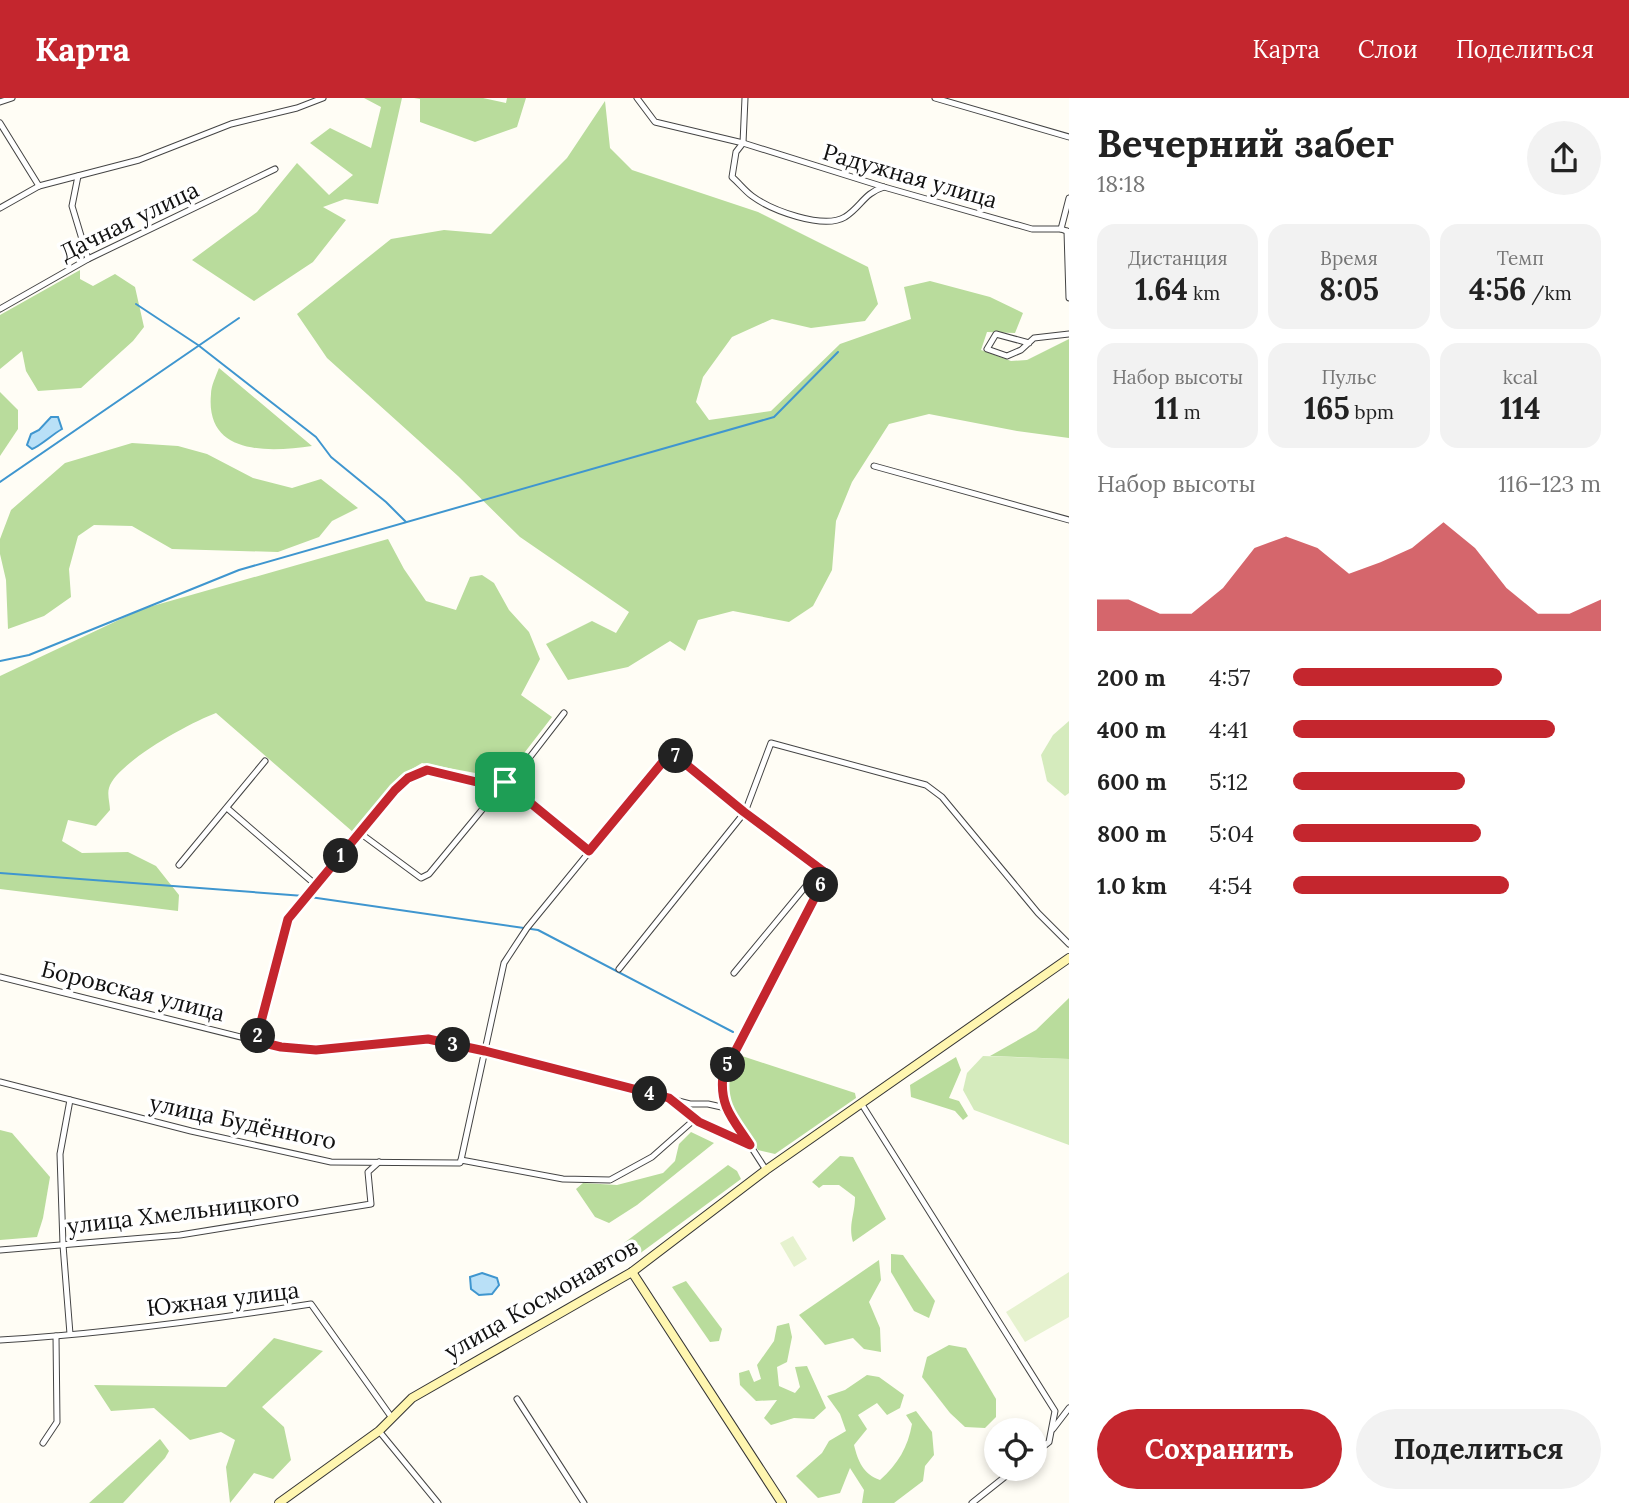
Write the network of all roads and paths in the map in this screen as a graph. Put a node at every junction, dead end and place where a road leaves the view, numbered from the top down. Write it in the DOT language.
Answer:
graph roads {
  1 [pos="12,98"];
  2 [pos="299,98"];
  3 [pos="323,98"];
  4 [pos="637,98"];
  5 [pos="745,98"];
  6 [pos="935,98"];
  7 [pos="0,102"];
  8 [pos="297,108"];
  9 [pos="0,123"];
  10 [pos="1069,137"];
  11 [pos="743,144"];
  12 [pos="275,169"];
  13 [pos="78,176"];
  14 [pos="39,186"];
  15 [pos="884,187"];
  16 [pos="1069,198"];
  17 [pos="0,208"];
  18 [pos="1065,231"];
  19 [pos="88,259"];
  20 [pos="1069,298"];
  21 [pos="0,309"];
  22 [pos="1069,334"];
  23 [pos="1029,343"];
  24 [pos="874,466"];
  25 [pos="1069,520"];
  26 [pos="564,713"];
  27 [pos="265,761"];
  28 [pos="505,782"];
  29 [pos="227,808"];
  30 [pos="744,812"];
  31 [pos="360,834"];
  32 [pos="589,851"];
  33 [pos="179,865"];
  34 [pos="827,874"];
  35 [pos="316,885"];
  36 [pos="1069,944"];
  37 [pos="1069,958"];
  38 [pos="619,969"];
  39 [pos="734,973"];
  40 [pos="0,977"];
  41 [pos="256,1041"];
  42 [pos="485,1051"];
  43 [pos="0,1082"];
  44 [pos="721,1092"];
  45 [pos="669,1098"];
  46 [pos="71,1100"];
  47 [pos="860,1103"];
  48 [pos="708,1104"];
  49 [pos="726,1108"];
  50 [pos="695,1119"];
  51 [pos="750,1145"];
  52 [pos="461,1160"];
  53 [pos="379,1162"];
  54 [pos="766,1170"];
  55 [pos="63,1245"];
  56 [pos="0,1250"];
  57 [pos="632,1272"];
  58 [pos="70,1334"];
  59 [pos="56,1336"];
  60 [pos="0,1340"];
  61 [pos="517,1399"];
  62 [pos="1069,1408"];
  63 [pos="392,1418"];
  64 [pos="1053,1429"];
  65 [pos="379,1431"];
  66 [pos="43,1443"];
  67 [pos="1047,1444"];
  68 [pos="1000,1481"];
  69 [pos="279,1503"];
  70 [pos="438,1503"];
  71 [pos="584,1503"];
  72 [pos="782,1503"];
  73 [pos="972,1503"];
  1 -- 7 [label="street"];
  2 -- 8 [label="street"];
  3 -- 8 [label="street"];
  4 -- 11 [label="street, Радужная улица"];
  5 -- 11 [label="street"];
  6 -- 10 [label="street"];
  8 -- 13 [label="street"];
  9 -- 14 [label="street"];
  11 -- 15 [label="street, Радужная улица"];
  11 -- 15 [label="street"];
  12 -- 19 [label="street, Дачная улица"];
  13 -- 14 [label="street"];
  13 -- 19 [label="street"];
  14 -- 17 [label="street"];
  15 -- 18 [label="street, Радужная улица"];
  16 -- 18 [label="street"];
  18 -- 20 [label="street"];
  19 -- 21 [label="street, Дачная улица"];
  22 -- 23 [label="street"];
  23 -- 23 [label="street"];
  24 -- 25 [label="street"];
  26 -- 28 [label="street"];
  27 -- 29 [label="street"];
  28 -- 31 [label="street"];
  28 -- 31 [label="street"];
  28 -- 32 [label="street"];
  29 -- 33 [label="street"];
  29 -- 35 [label="street"];
  30 -- 32 [label="street"];
  30 -- 34 [label="street"];
  30 -- 36 [label="street"];
  30 -- 38 [label="street"];
  31 -- 35 [label="street"];
  32 -- 42 [label="street"];
  34 -- 39 [label="street"];
  34 -- 44 [label="street"];
  35 -- 41 [label="street"];
  37 -- 47 [label="street, улица Космонавтов"];
  40 -- 41 [label="street, Боровская улица"];
  41 -- 42 [label="street, Боровская улица"];
  42 -- 45 [label="street, Боровская улица"];
  42 -- 52 [label="street"];
  43 -- 46 [label="street, улица Будённого"];
  44 -- 48 [label="street"];
  44 -- 49 [label="street"];
  45 -- 48 [label="street, Боровская улица"];
  45 -- 50 [label="street, Боровская улица"];
  46 -- 53 [label="street, улица Будённого"];
  46 -- 55 [label="street"];
  47 -- 54 [label="street, улица Космонавтов"];
  47 -- 64 [label="street"];
  48 -- 49 [label="street, Боровская улица"];
  49 -- 51 [label="street"];
  50 -- 51 [label="street, Боровская улица"];
  50 -- 52 [label="street, улица Будённого"];
  51 -- 54 [label="street"];
  52 -- 53 [label="street, улица Будённого"];
  53 -- 55 [label="street, улица Хмельницкого"];
  54 -- 57 [label="street, улица Космонавтов"];
  55 -- 56 [label="street, улица Хмельницкого"];
  55 -- 58 [label="street"];
  57 -- 63 [label="street, улица Космонавтов"];
  57 -- 72 [label="street"];
  58 -- 59 [label="street, Южная улица"];
  58 -- 63 [label="street, Южная улица"];
  59 -- 60 [label="street, Южная улица"];
  59 -- 66 [label="street"];
  61 -- 71 [label="street"];
  62 -- 64 [label="street"];
  63 -- 65 [label="street, улица Космонавтов"];
  64 -- 67 [label="street"];
  65 -- 69 [label="street, улица Космонавтов"];
  65 -- 70 [label="street"];
  68 -- 73 [label="street"];
}
